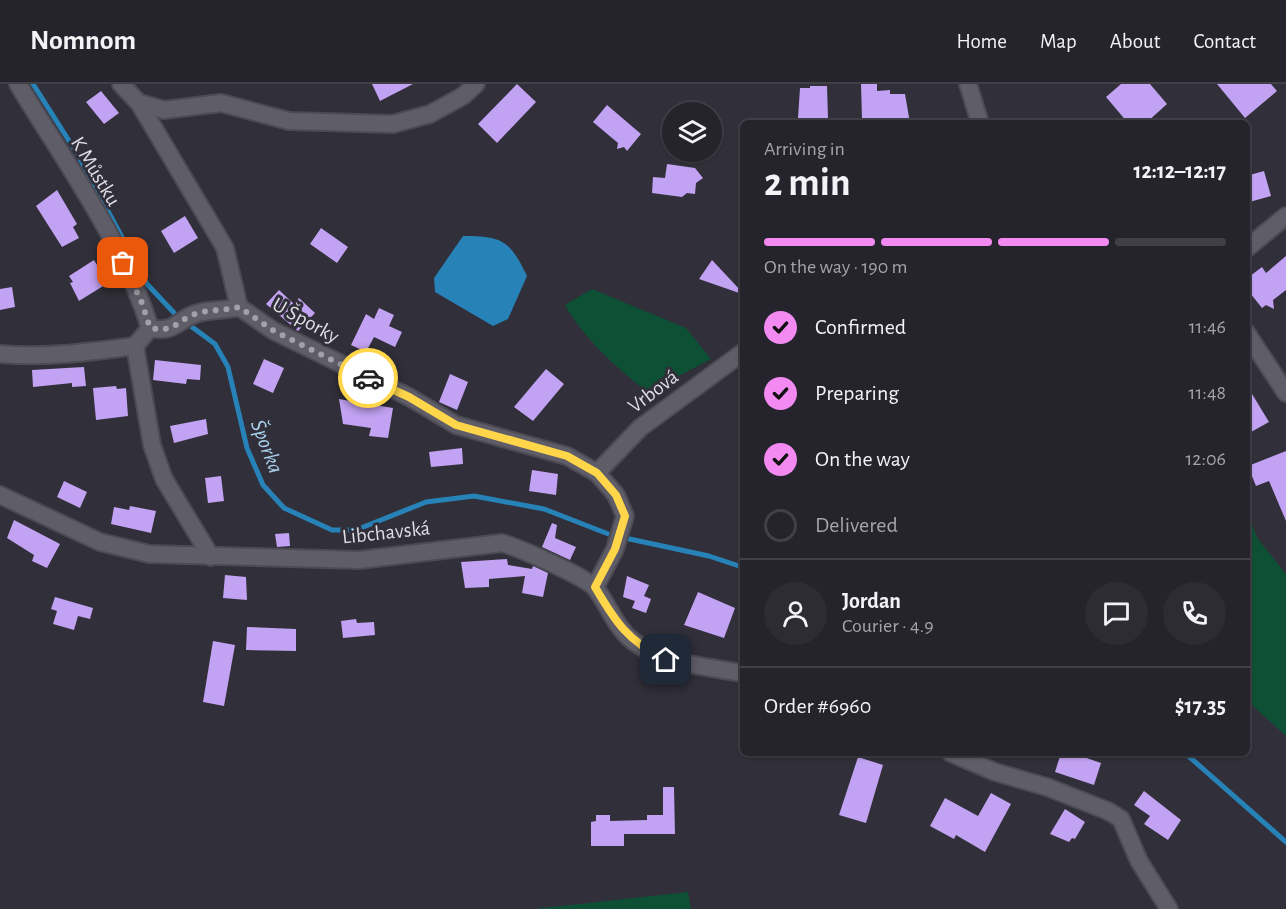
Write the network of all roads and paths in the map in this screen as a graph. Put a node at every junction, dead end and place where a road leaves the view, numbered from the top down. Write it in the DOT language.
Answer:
graph roads {
  1 [pos="18,84"];
  2 [pos="121,84"];
  3 [pos="477,84"];
  4 [pos="968,84"];
  5 [pos="140,103"];
  6 [pos="979,120"];
  7 [pos="1286,216"];
  8 [pos="1250,246"];
  9 [pos="239,307"];
  10 [pos="150,328"];
  11 [pos="1250,338"];
  12 [pos="135,346"];
  13 [pos="0,354"];
  14 [pos="740,354"];
  15 [pos="1286,393"];
  16 [pos="597,473"];
  17 [pos="0,495"];
  18 [pos="211,557"];
  19 [pos="595,587"];
  20 [pos="740,673"];
  21 [pos="958,756"];
  22 [pos="1169,909"];
  1 -- 10 [label="street, K Můstku"];
  2 -- 5 [label="street, U Šporky"];
  3 -- 5 [label="street"];
  4 -- 6 [label="street"];
  5 -- 9 [label="street, U Šporky"];
  7 -- 8 [label="street"];
  9 -- 10 [label="street"];
  9 -- 16 [label="street, U Šporky"];
  10 -- 12 [label="street"];
  11 -- 15 [label="street"];
  12 -- 13 [label="street"];
  12 -- 18 [label="street"];
  14 -- 16 [label="street, Vrbová"];
  16 -- 19 [label="street, U Šporky"];
  17 -- 18 [label="street, Libchavská"];
  18 -- 19 [label="street, Libchavská"];
  19 -- 20 [label="street"];
  21 -- 22 [label="street"];
}
